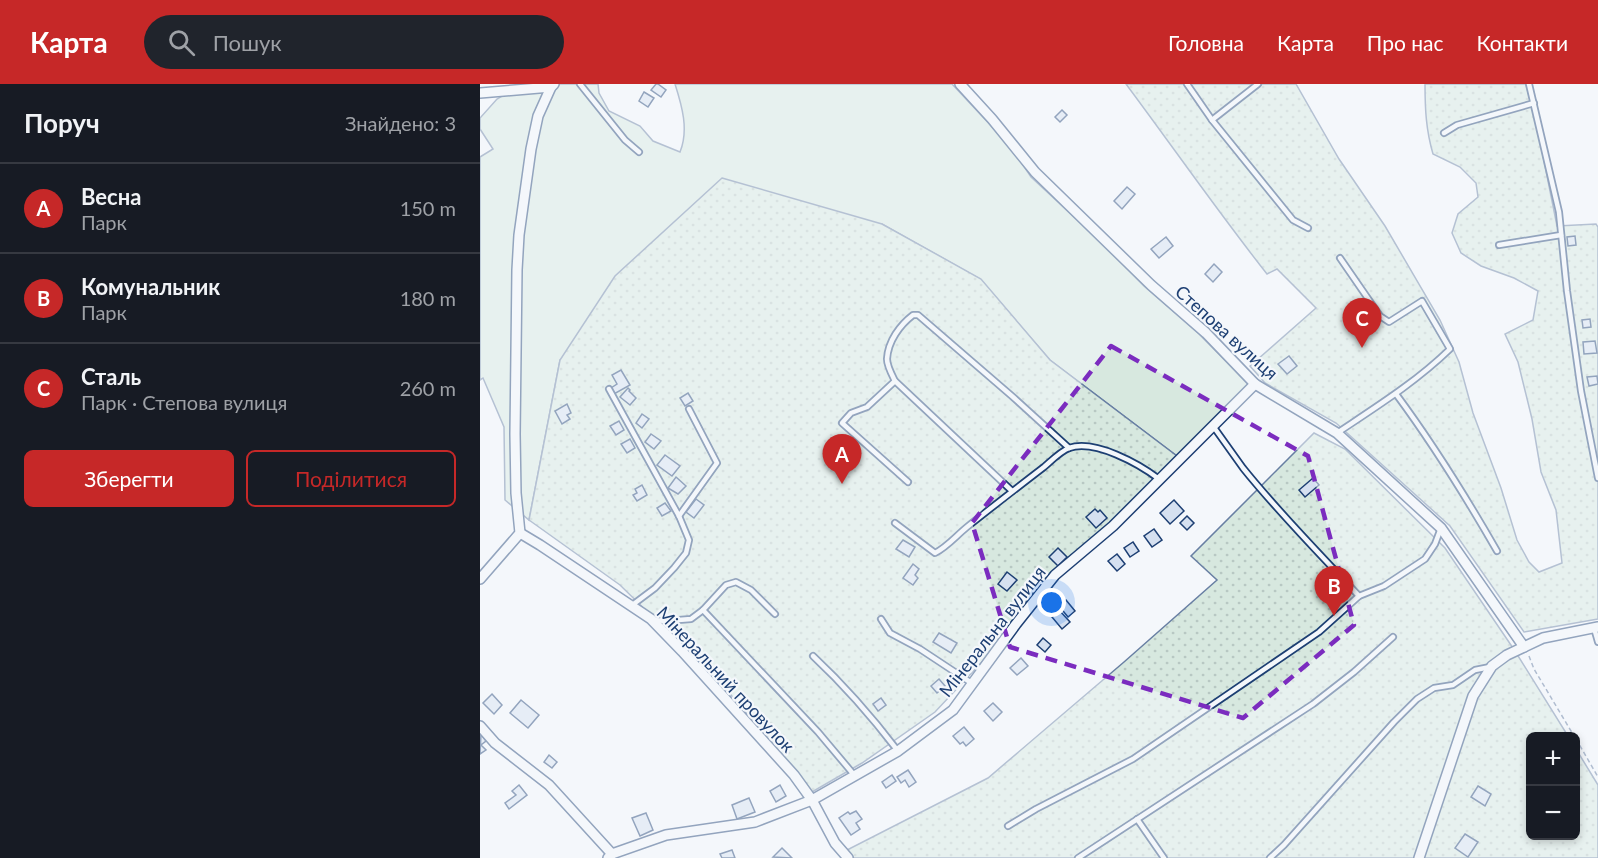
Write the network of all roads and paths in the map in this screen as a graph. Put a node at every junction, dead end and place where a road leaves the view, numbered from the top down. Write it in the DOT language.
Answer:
graph roads {
  1 [pos="580,84"];
  2 [pos="960,84"];
  3 [pos="1187,84"];
  4 [pos="1258,84"];
  5 [pos="1529,84"];
  6 [pos="552,85"];
  7 [pos="480,93"];
  8 [pos="1534,103"];
  9 [pos="1212,120"];
  10 [pos="1444,133"];
  11 [pos="639,152"];
  12 [pos="1308,228"];
  13 [pos="1561,235"];
  14 [pos="1499,245"];
  15 [pos="1340,258"];
  16 [pos="895,381"];
  17 [pos="1255,384"];
  18 [pos="609,389"];
  19 [pos="1396,394"];
  20 [pos="689,409"];
  21 [pos="1213,426"];
  22 [pos="1337,433"];
  23 [pos="1069,448"];
  24 [pos="1598,478"];
  25 [pos="1159,479"];
  26 [pos="908,482"];
  27 [pos="1012,491"];
  28 [pos="679,516"];
  29 [pos="895,524"];
  30 [pos="1441,528"];
  31 [pos="520,533"];
  32 [pos="1497,550"];
  33 [pos="480,579"];
  34 [pos="1359,596"];
  35 [pos="631,606"];
  36 [pos="703,610"];
  37 [pos="775,614"];
  38 [pos="881,619"];
  39 [pos="651,620"];
  40 [pos="1596,628"];
  41 [pos="1393,638"];
  42 [pos="1598,642"];
  43 [pos="1524,646"];
  44 [pos="813,656"];
  45 [pos="1492,666"];
  46 [pos="972,684"];
  47 [pos="480,726"];
  48 [pos="1571,732"];
  49 [pos="1580,746"];
  50 [pos="898,751"];
  51 [pos="855,776"];
  52 [pos="1598,777"];
  53 [pos="812,800"];
  54 [pos="1137,819"];
  55 [pos="1008,826"];
  56 [pos="610,856"];
  57 [pos="848,858"];
  58 [pos="1078,858"];
  59 [pos="1164,858"];
  60 [pos="1270,858"];
  61 [pos="1419,858"];
  1 -- 11 [label="lane"];
  2 -- 17 [label="street, Степова вулиця"];
  3 -- 9 [label="lane"];
  4 -- 9 [label="lane"];
  5 -- 8 [label="lane"];
  6 -- 7 [label="street"];
  6 -- 31 [label="street"];
  8 -- 10 [label="lane"];
  8 -- 13 [label="lane"];
  9 -- 12 [label="lane"];
  13 -- 14 [label="lane"];
  13 -- 24 [label="lane"];
  15 -- 19 [label="lane"];
  16 -- 23 [label="lane"];
  16 -- 26 [label="lane"];
  16 -- 27 [label="lane"];
  17 -- 21 [label="street, Мінеральна вулиця"];
  17 -- 22 [label="street, Степова вулиця"];
  18 -- 28 [label="lane"];
  19 -- 22 [label="lane"];
  19 -- 32 [label="lane"];
  20 -- 28 [label="lane"];
  21 -- 25 [label="street, Мінеральна вулиця"];
  21 -- 34 [label="lane"];
  22 -- 30 [label="street, Степова вулиця"];
  23 -- 25 [label="lane"];
  23 -- 27 [label="lane"];
  25 -- 46 [label="street, Мінеральна вулиця"];
  27 -- 29 [label="lane"];
  28 -- 35 [label="lane"];
  30 -- 34 [label="lane"];
  30 -- 43 [label="street, Степова вулиця"];
  31 -- 33 [label="street"];
  31 -- 35 [label="street, Мінеральний провулок"];
  34 -- 55 [label="lane"];
  35 -- 39 [label="street, Мінеральний провулок"];
  36 -- 37 [label="lane"];
  36 -- 39 [label="lane"];
  36 -- 51 [label="lane"];
  38 -- 46 [label="lane"];
  39 -- 53 [label="street, Мінеральний провулок"];
  40 -- 42 [label="lane"];
  40 -- 43 [label="street"];
  41 -- 54 [label="lane"];
  43 -- 45 [label="street"];
  43 -- 48 [label="path"];
  44 -- 50 [label="lane"];
  45 -- 60 [label="lane"];
  45 -- 61 [label="street"];
  46 -- 50 [label="street, Мінеральна вулиця"];
  47 -- 56 [label="street"];
  49 -- 52 [label="path"];
  50 -- 51 [label="street, Мінеральна вулиця"];
  51 -- 53 [label="street, Мінеральна вулиця"];
  53 -- 56 [label="street, Мінеральна вулиця"];
  53 -- 57 [label="street, Мінеральний провулок"];
  54 -- 58 [label="lane"];
  54 -- 59 [label="lane"];
}
